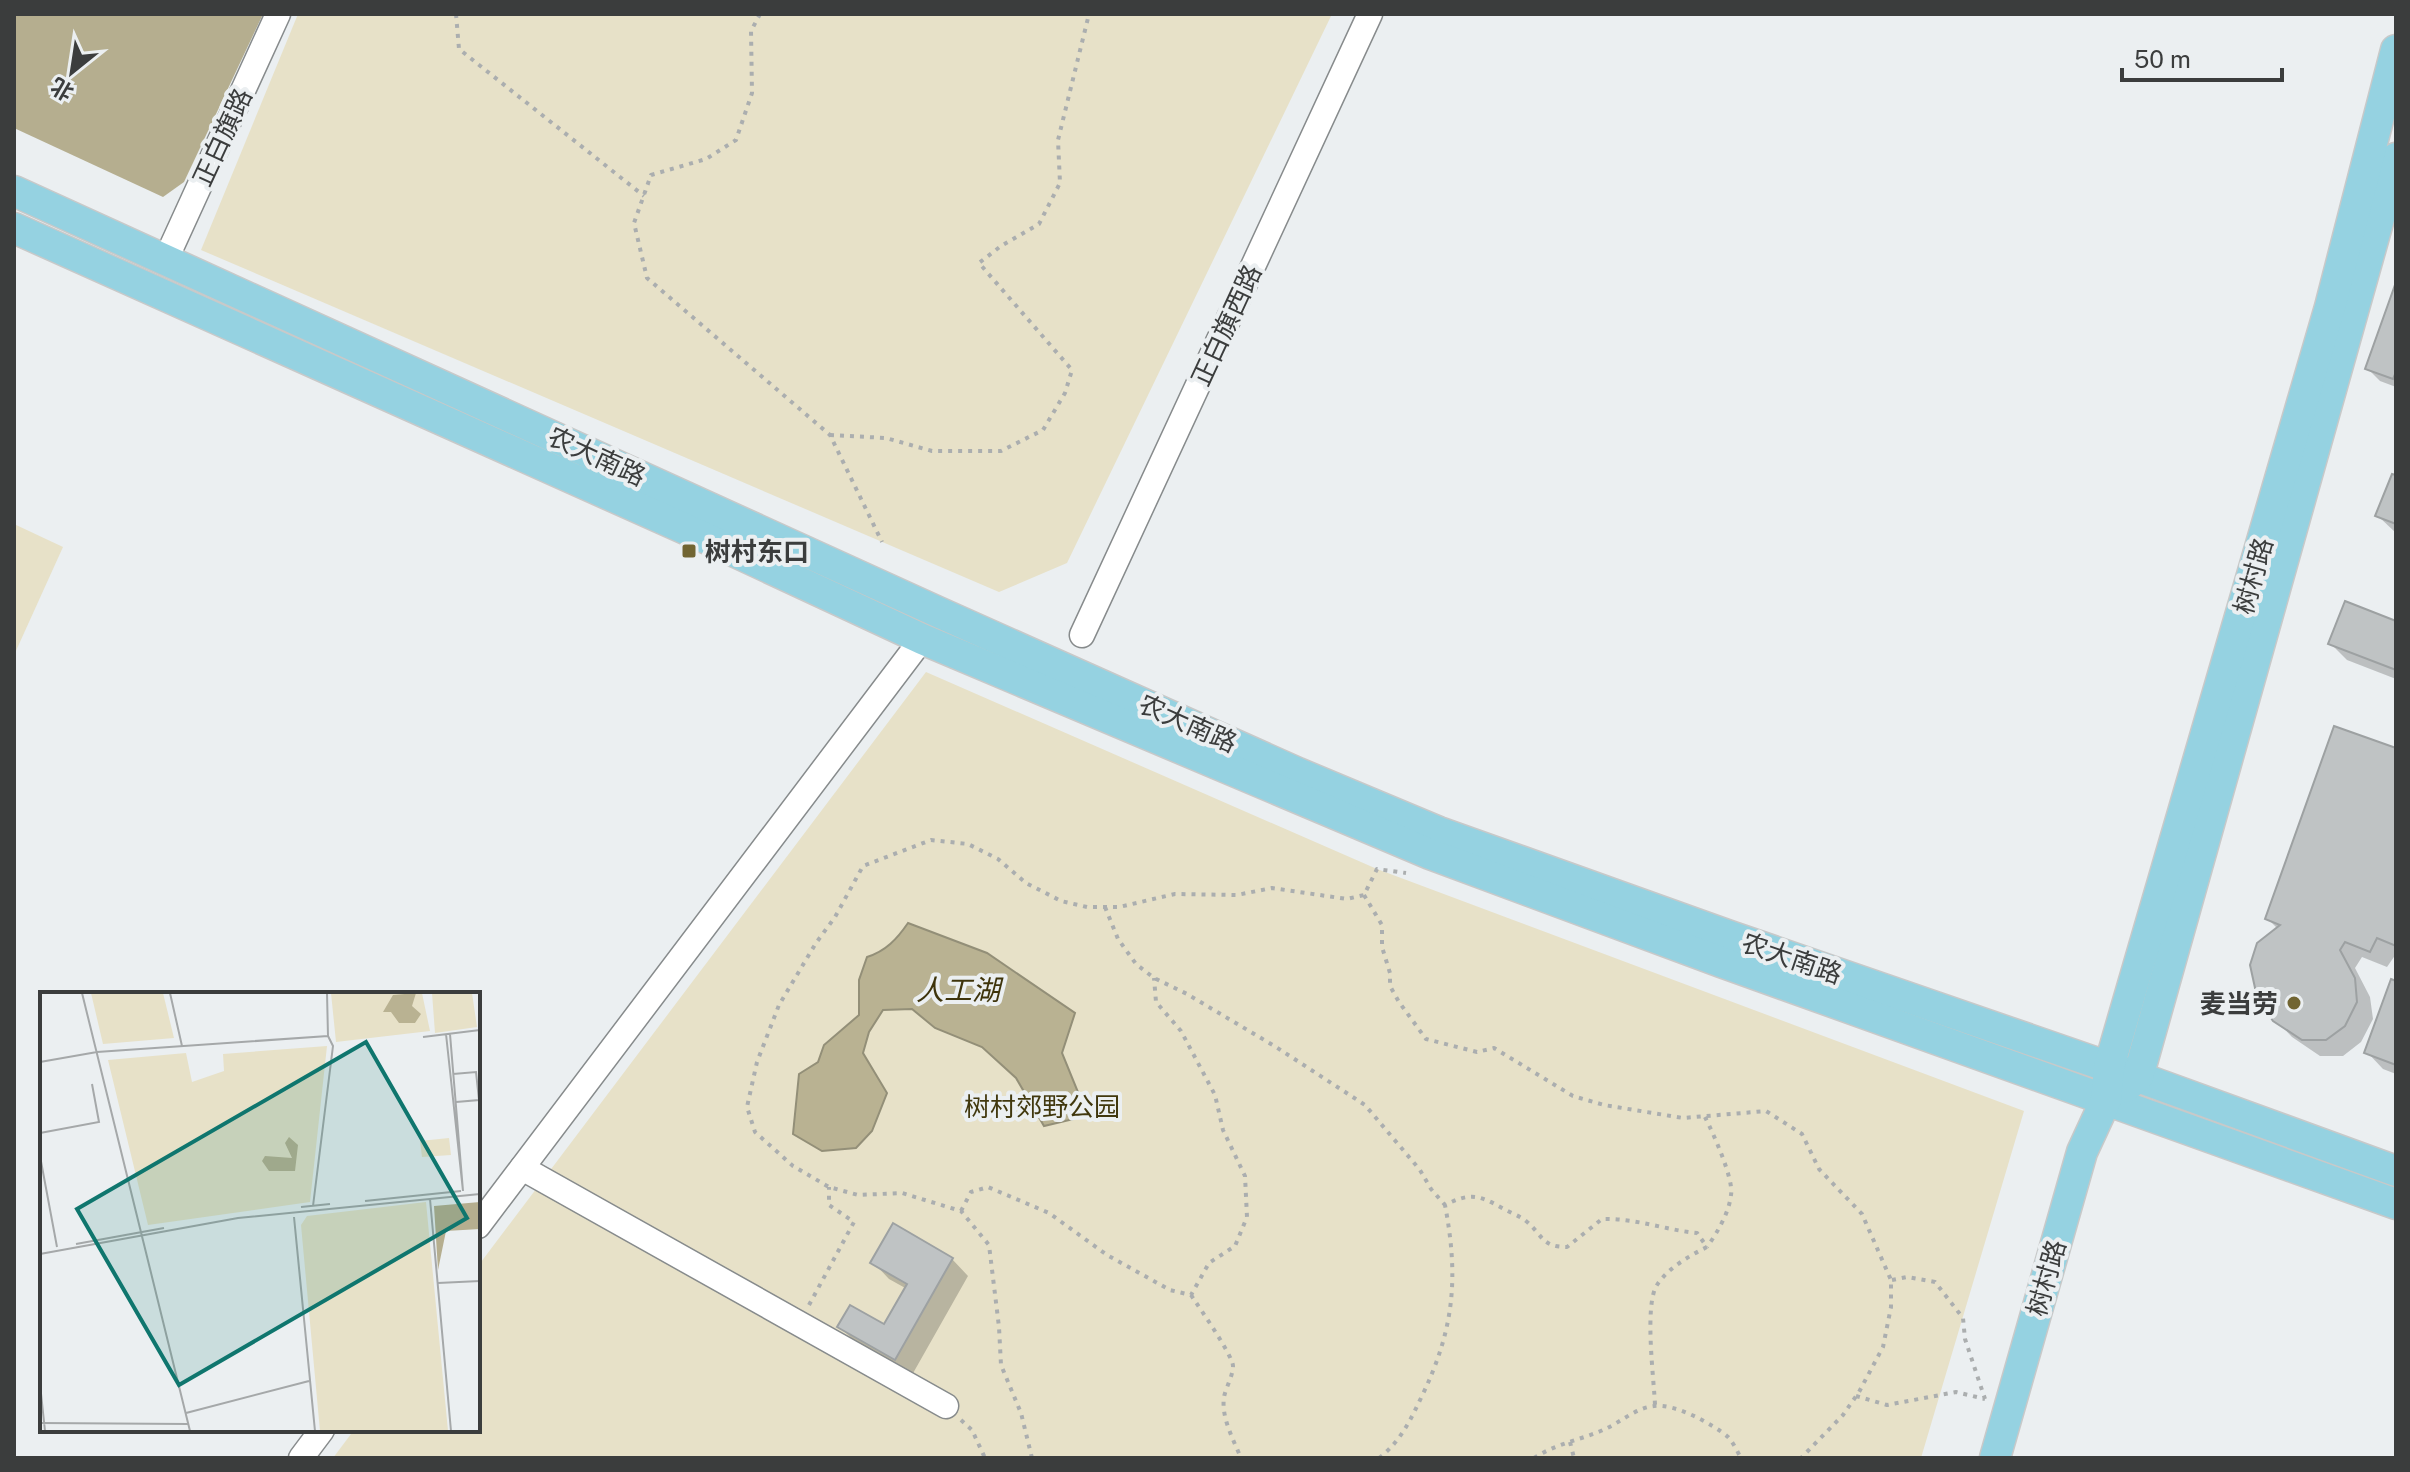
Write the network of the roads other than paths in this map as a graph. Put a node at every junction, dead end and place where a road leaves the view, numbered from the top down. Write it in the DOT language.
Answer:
graph roads {
  1 [pos="278,14"];
  2 [pos="1370,14"];
  3 [pos="2396,50"];
  4 [pos="2396,158"];
  5 [pos="14,191"];
  6 [pos="14,228"];
  7 [pos="166,259"];
  8 [pos="1082,635"];
  9 [pos="922,639"];
  10 [pos="2109,1067"];
  11 [pos="2138,1077"];
  12 [pos="2106,1100"];
  13 [pos="522,1168"];
  14 [pos="2396,1171"];
  15 [pos="2396,1204"];
  16 [pos="481,1215"];
  17 [pos="946,1406"];
  18 [pos="320,1432"];
  19 [pos="301,1458"];
  20 [pos="1995,1458"];
  1 -- 7 [label="street, 正白旗路"];
  2 -- 8 [label="street, 正白旗西路"];
  3 -- 10 [label="main road, 树村路"];
  4 -- 11 [label="main road, 树村路"];
  5 -- 7 [label="main road, 农大南路"];
  6 -- 9 [label="main road, 农大南路"];
  7 -- 10 [label="main road, 农大南路"];
  9 -- 12 [label="main road, 农大南路"];
  9 -- 13 [label="street"];
  10 -- 11 [label="main road, 农大南路"];
  10 -- 12 [label="main road, 树村路"];
  11 -- 12 [label="main road, 树村路"];
  11 -- 14 [label="main road, 农大南路"];
  12 -- 15 [label="main road, 农大南路"];
  12 -- 20 [label="main road, 树村路"];
  13 -- 16 [label="street"];
  13 -- 17 [label="street"];
  18 -- 19 [label="street"];
}
